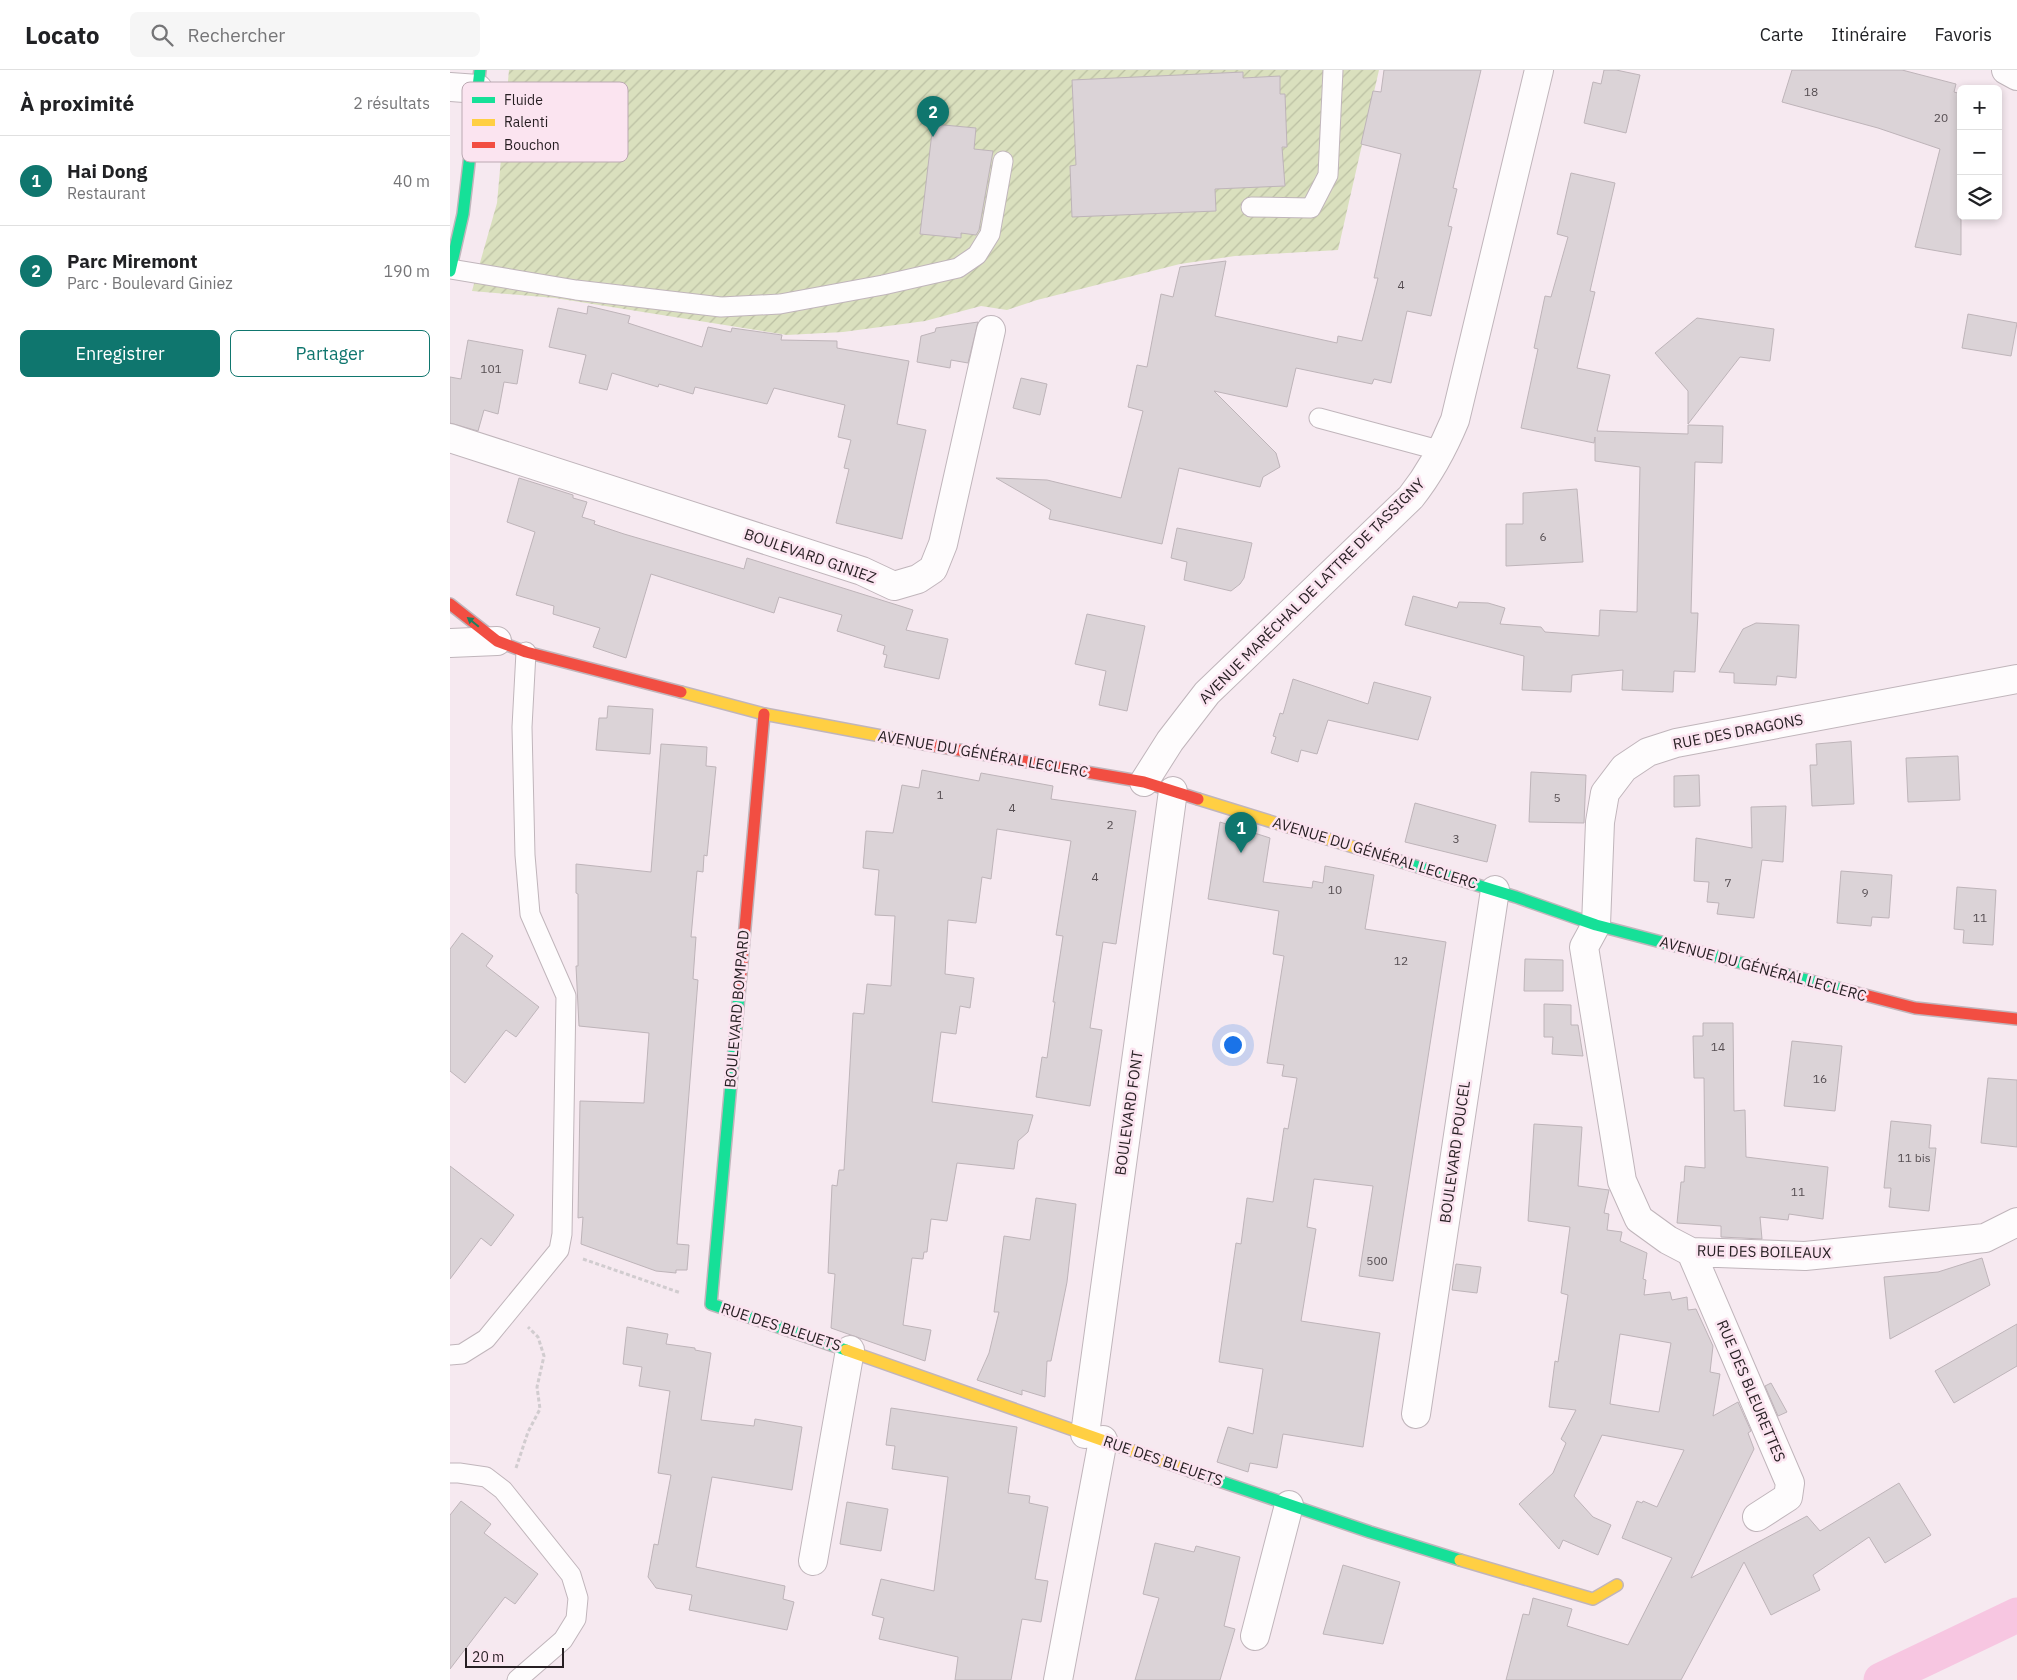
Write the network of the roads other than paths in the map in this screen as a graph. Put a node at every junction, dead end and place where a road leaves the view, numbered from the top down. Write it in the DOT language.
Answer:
graph roads {
  1 [pos="1333,70"];
  2 [pos="1539,70"];
  3 [pos="2006,70"];
  4 [pos="2017,76"];
  5 [pos="1003,161"];
  6 [pos="469,162"];
  7 [pos="1251,207"];
  8 [pos="450,270"];
  9 [pos="990,330"];
  10 [pos="1318,418"];
  11 [pos="450,438"];
  12 [pos="1442,451"];
  13 [pos="450,604"];
  14 [pos="497,641"];
  15 [pos="450,643"];
  16 [pos="526,652"];
  17 [pos="2017,679"];
  18 [pos="764,714"];
  19 [pos="1144,782"];
  20 [pos="1173,791"];
  21 [pos="1494,890"];
  22 [pos="1596,925"];
  23 [pos="2017,1019"];
  24 [pos="2017,1222"];
  25 [pos="1691,1252"];
  26 [pos="711,1304"];
  27 [pos="850,1350"];
  28 [pos="450,1355"];
  29 [pos="1416,1414"];
  30 [pos="1094,1437"];
  31 [pos="450,1473"];
  32 [pos="1289,1505"];
  33 [pos="1757,1517"];
  34 [pos="813,1561"];
  35 [pos="1618,1585"];
  36 [pos="1254,1636"];
  37 [pos="517,1680"];
  38 [pos="1058,1680"];
  1 -- 7 [label="lane"];
  2 -- 12 [label="street, AVENUE MARÉCHAL DE LATTRE DE TASSIGNY"];
  3 -- 4 [label="street"];
  5 -- 8 [label="lane"];
  6 -- 8 [label="street"];
  9 -- 11 [label="street, BOULEVARD GINIEZ"];
  10 -- 12 [label="lane"];
  12 -- 19 [label="street, AVENUE MARÉCHAL DE LATTRE DE TASSIGNY"];
  14 -- 13 [label="street, AVENUE DU GÉNÉRAL LECLERC, one-way"];
  14 -- 15 [label="street, AVENUE DU GÉNÉRAL LECLERC"];
  14 -- 16 [label="street, AVENUE DU GÉNÉRAL LECLERC"];
  16 -- 18 [label="street, AVENUE DU GÉNÉRAL LECLERC"];
  16 -- 28 [label="lane"];
  17 -- 22 [label="street, RUE DES DRAGONS"];
  18 -- 19 [label="street, AVENUE DU GÉNÉRAL LECLERC"];
  18 -- 26 [label="street, BOULEVARD BOMPARD"];
  19 -- 20 [label="street, AVENUE DU GÉNÉRAL LECLERC"];
  20 -- 21 [label="street, AVENUE DU GÉNÉRAL LECLERC"];
  20 -- 30 [label="street, BOULEVARD FONT"];
  21 -- 22 [label="street, AVENUE DU GÉNÉRAL LECLERC"];
  21 -- 29 [label="street, BOULEVARD POUCEL"];
  22 -- 23 [label="street, AVENUE DU GÉNÉRAL LECLERC"];
  22 -- 25 [label="street, RUE DES BOILEAUX"];
  24 -- 25 [label="street, RUE DES BOILEAUX"];
  25 -- 33 [label="street, RUE DES BLEURETTES"];
  26 -- 27 [label="street, RUE DES BLEUETS"];
  27 -- 30 [label="street, RUE DES BLEUETS"];
  27 -- 34 [label="street"];
  30 -- 32 [label="street, RUE DES BLEUETS"];
  30 -- 38 [label="street, BOULEVARD FONT"];
  31 -- 37 [label="lane"];
  32 -- 35 [label="street, RUE DES BLEUETS"];
  32 -- 36 [label="street"];
}
